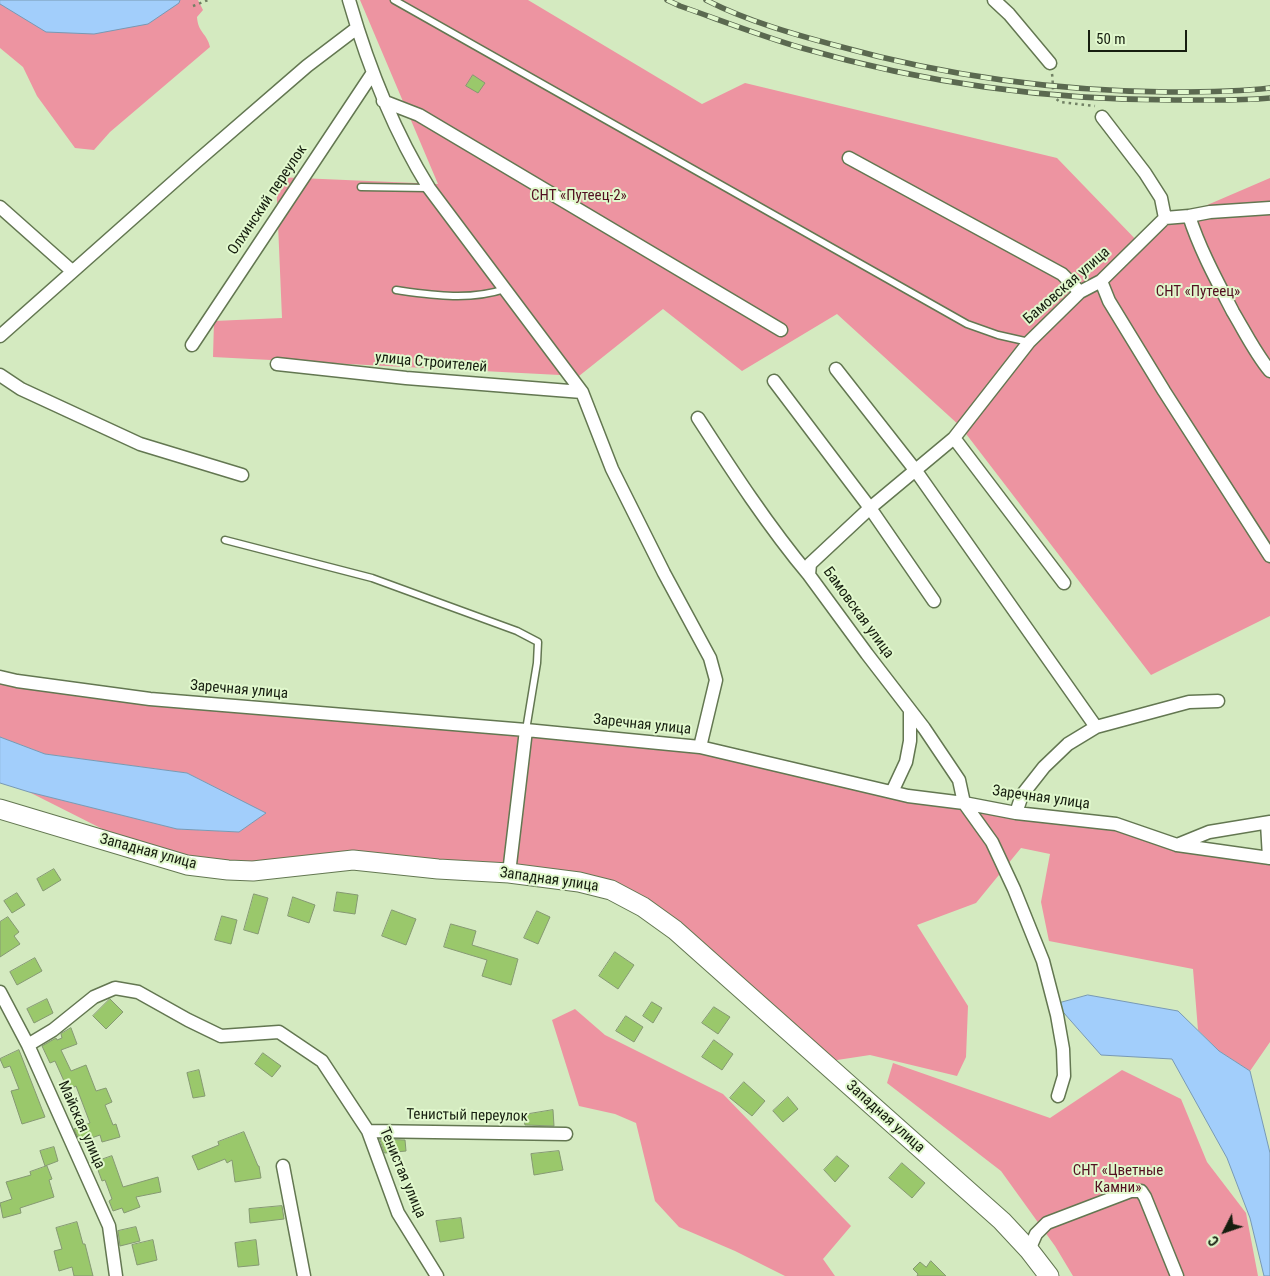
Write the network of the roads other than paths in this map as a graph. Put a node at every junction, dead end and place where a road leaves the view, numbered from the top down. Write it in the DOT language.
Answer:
graph roads {
  1 [pos="349,0"];
  2 [pos="394,0"];
  3 [pos="994,0"];
  4 [pos="357,28"];
  5 [pos="1050,62"];
  6 [pos="372,74"];
  7 [pos="383,101"];
  8 [pos="1102,118"];
  9 [pos="849,158"];
  10 [pos="361,187"];
  11 [pos="430,188"];
  12 [pos="0,207"];
  13 [pos="1270,208"];
  14 [pos="1189,216"];
  15 [pos="1164,218"];
  16 [pos="72,270"];
  17 [pos="1101,282"];
  18 [pos="504,289"];
  19 [pos="396,290"];
  20 [pos="1080,292"];
  21 [pos="781,330"];
  22 [pos="0,336"];
  23 [pos="1029,342"];
  24 [pos="192,345"];
  25 [pos="277,364"];
  26 [pos="836,369"];
  27 [pos="1270,371"];
  28 [pos="0,375"];
  29 [pos="774,381"];
  30 [pos="582,392"];
  31 [pos="698,418"];
  32 [pos="954,438"];
  33 [pos="916,471"];
  34 [pos="242,475"];
  35 [pos="870,508"];
  36 [pos="226,540"];
  37 [pos="1270,556"];
  38 [pos="809,575"];
  39 [pos="1064,583"];
  40 [pos="934,601"];
  41 [pos="0,677"];
  42 [pos="1218,701"];
  43 [pos="910,710"];
  44 [pos="1096,727"];
  45 [pos="526,730"];
  46 [pos="700,747"];
  47 [pos="892,792"];
  48 [pos="964,803"];
  49 [pos="0,809"];
  50 [pos="1016,813"];
  51 [pos="1269,823"];
  52 [pos="1177,845"];
  53 [pos="1269,858"];
  54 [pos="509,873"];
  55 [pos="0,992"];
  56 [pos="28,1045"];
  57 [pos="1058,1096"];
  58 [pos="368,1131"];
  59 [pos="566,1134"];
  60 [pos="283,1166"];
  61 [pos="1028,1250"];
  62 [pos="116,1276"];
  63 [pos="304,1276"];
  64 [pos="437,1276"];
  65 [pos="1049,1276"];
  66 [pos="1177,1276"];
  1 -- 4 [label="street"];
  2 -- 23 [label="lane"];
  3 -- 5 [label="street"];
  4 -- 6 [label="street"];
  4 -- 16 [label="street"];
  6 -- 7 [label="street"];
  6 -- 24 [label="street, Олхинский переулок"];
  7 -- 11 [label="street"];
  7 -- 21 [label="street"];
  8 -- 15 [label="street"];
  9 -- 20 [label="street"];
  10 -- 11 [label="lane"];
  11 -- 18 [label="street"];
  12 -- 16 [label="street"];
  13 -- 14 [label="street"];
  14 -- 15 [label="street"];
  14 -- 27 [label="street"];
  15 -- 17 [label="street, Бамовская улица"];
  16 -- 22 [label="street"];
  17 -- 20 [label="street, Бамовская улица"];
  17 -- 37 [label="street"];
  18 -- 19 [label="lane"];
  18 -- 30 [label="street"];
  20 -- 23 [label="street, Бамовская улица"];
  23 -- 32 [label="street, Бамовская улица"];
  25 -- 30 [label="street, улица Строителей"];
  26 -- 33 [label="street"];
  28 -- 34 [label="street"];
  29 -- 35 [label="street"];
  30 -- 46 [label="street"];
  31 -- 38 [label="street"];
  32 -- 33 [label="street, Бамовская улица"];
  32 -- 39 [label="street"];
  33 -- 35 [label="street, Бамовская улица"];
  33 -- 44 [label="street"];
  35 -- 38 [label="street, Бамовская улица"];
  35 -- 40 [label="street"];
  36 -- 45 [label="lane"];
  38 -- 43 [label="street, Бамовская улица"];
  41 -- 45 [label="street, Заречная улица"];
  42 -- 44 [label="street"];
  43 -- 47 [label="street"];
  43 -- 48 [label="street, Бамовская улица"];
  44 -- 50 [label="street"];
  45 -- 46 [label="street, Заречная улица"];
  45 -- 54 [label="street"];
  46 -- 47 [label="street, Заречная улица"];
  47 -- 48 [label="street, Заречная улица"];
  48 -- 50 [label="street, Заречная улица"];
  48 -- 57 [label="street, Бамовская улица"];
  49 -- 54 [label="main road, Западная улица"];
  50 -- 52 [label="street, Заречная улица"];
  51 -- 52 [label="street"];
  51 -- 53 [label="street"];
  52 -- 53 [label="street, Заречная улица"];
  54 -- 61 [label="main road, Западная улица"];
  55 -- 56 [label="street, Майская улица"];
  56 -- 58 [label="street, Тенистая улица"];
  56 -- 62 [label="street, Майская улица"];
  58 -- 59 [label="street, Тенистый переулок"];
  58 -- 64 [label="street, Тенистая улица"];
  60 -- 63 [label="street"];
  61 -- 65 [label="main road, Западная улица"];
  61 -- 66 [label="street"];
}
